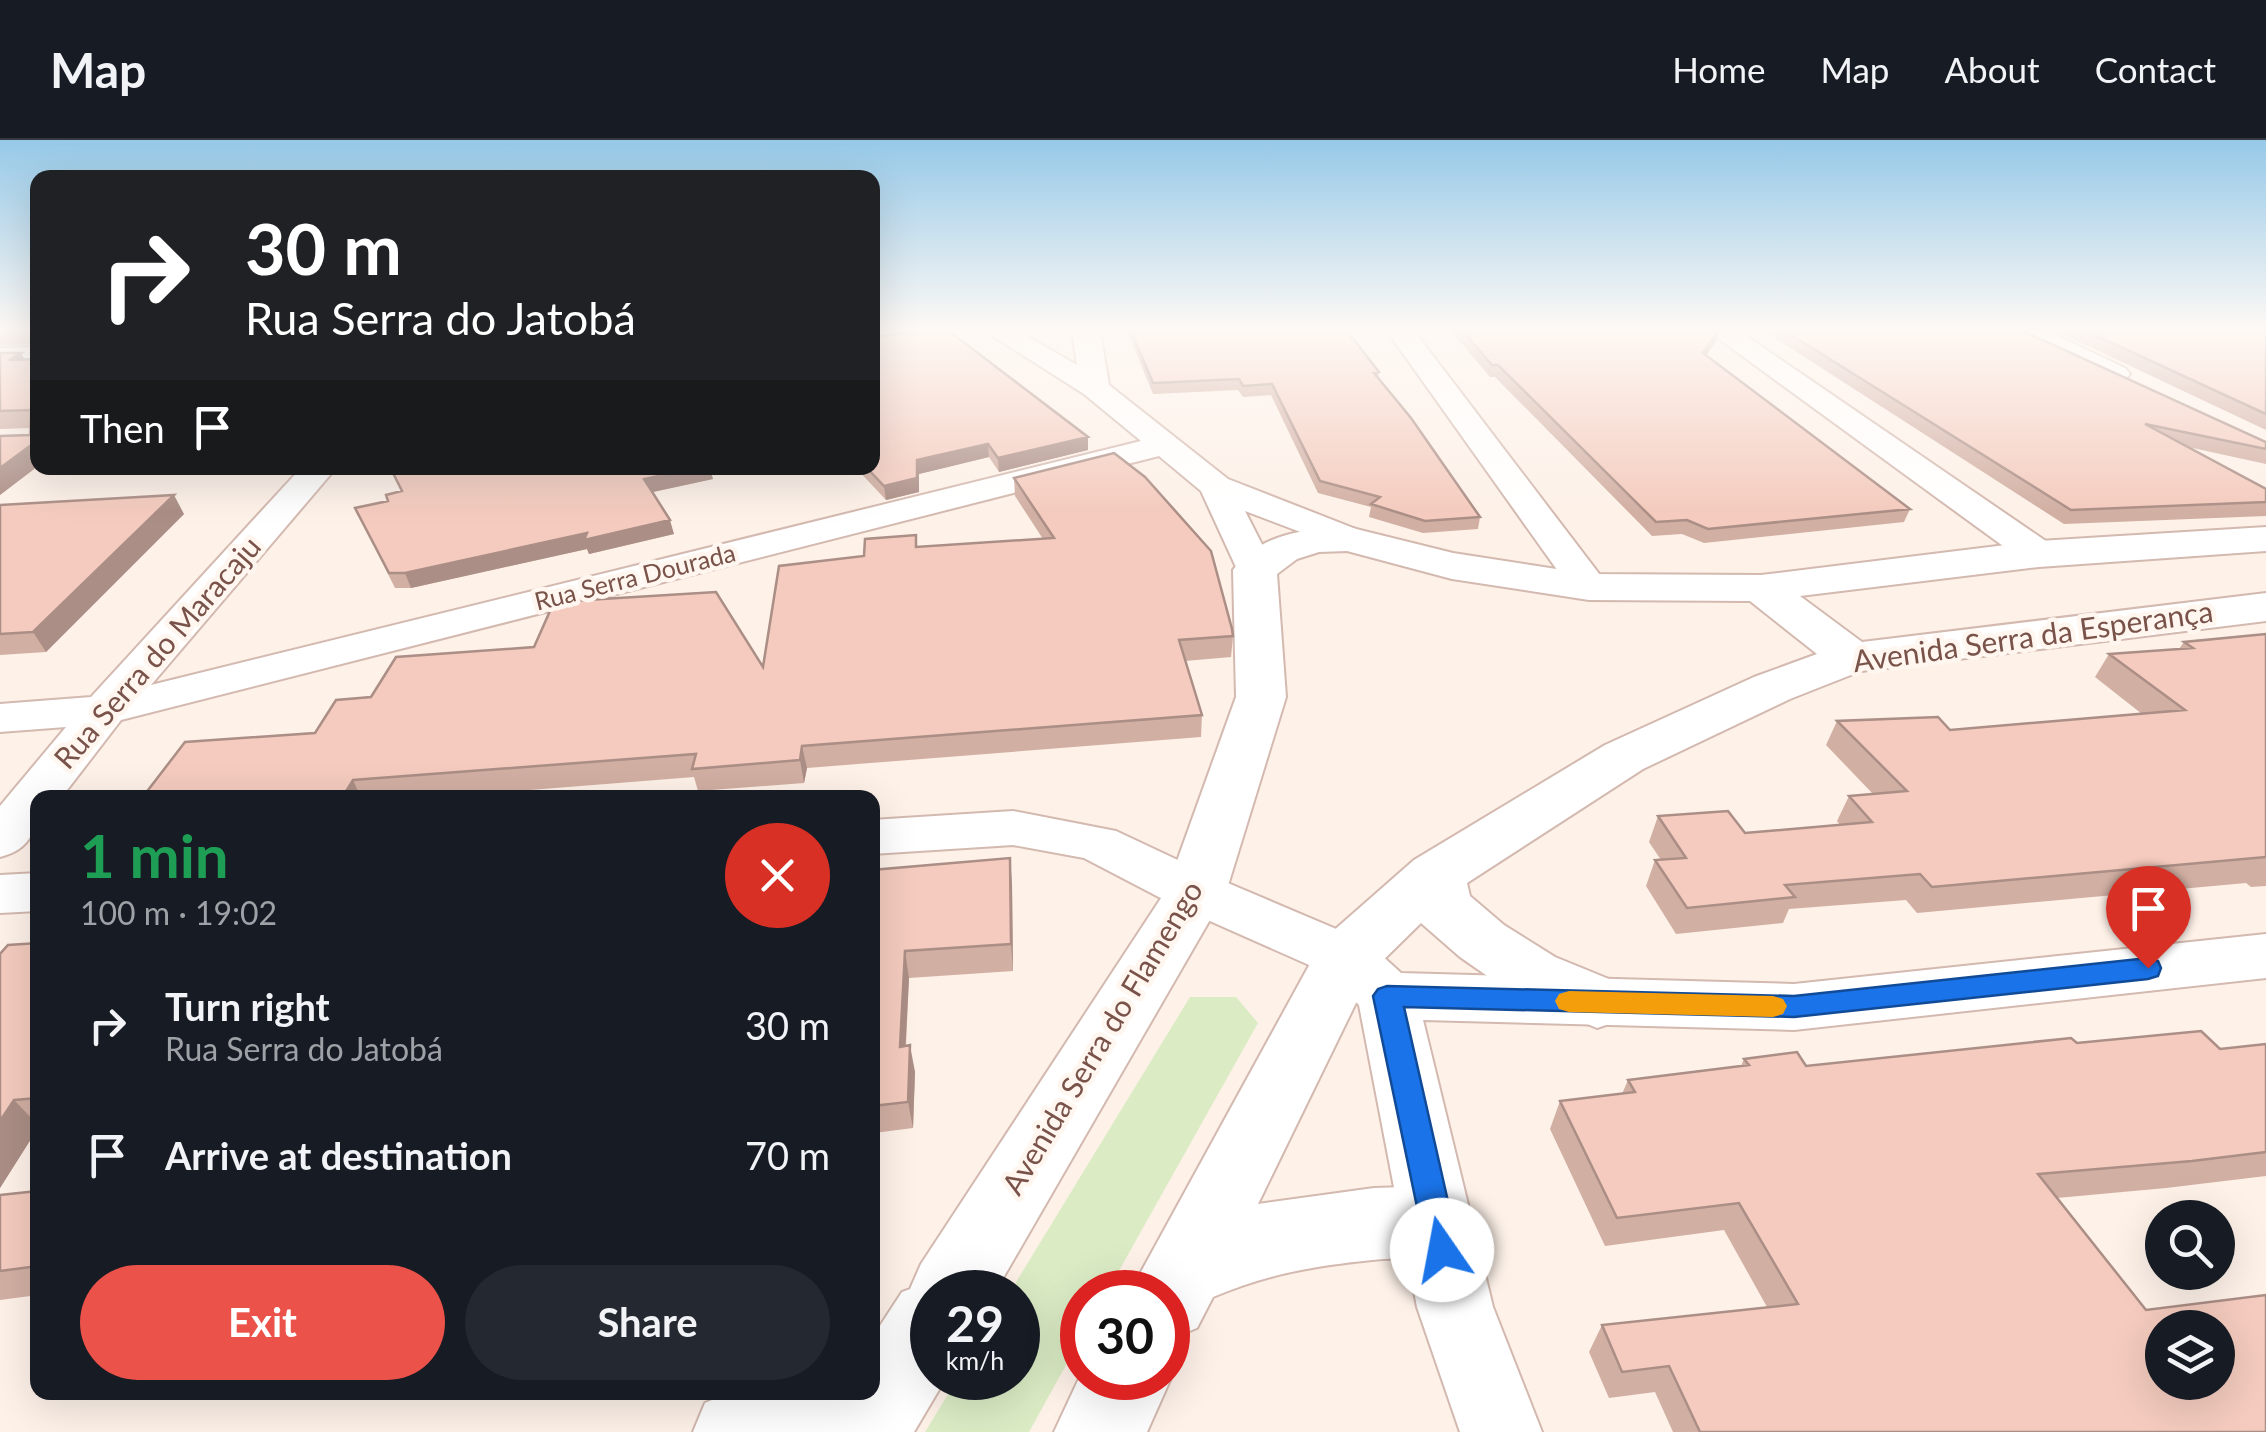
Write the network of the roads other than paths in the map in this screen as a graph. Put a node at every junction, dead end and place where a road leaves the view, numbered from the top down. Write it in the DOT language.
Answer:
graph roads {
  1 [pos="1098,391"];
  2 [pos="1445,391"];
  3 [pos="1807,391"];
  4 [pos="1165,444"];
  5 [pos="312,475"];
  6 [pos="1216,486"];
  7 [pos="1348,539"];
  8 [pos="2266,540"];
  9 [pos="2040,554"];
  10 [pos="1254,570"];
  11 [pos="1589,587"];
  12 [pos="1761,588"];
  13 [pos="2266,608"];
  14 [pos="1852,658"];
  15 [pos="105,710"];
  16 [pos="0,718"];
  17 [pos="40,790"];
  18 [pos="30,803"];
  19 [pos="880,836"];
  20 [pos="0,840"];
  21 [pos="1435,875"];
  22 [pos="30,892"];
  23 [pos="1196,892"];
  24 [pos="0,894"];
  25 [pos="2266,956"];
  26 [pos="1367,977"];
  27 [pos="1597,1002"];
  28 [pos="1436,1222"];
  29 [pos="964,1270"];
  30 [pos="1184,1270"];
  31 [pos="1190,1277"];
  32 [pos="910,1357"];
  33 [pos="1116,1400"];
  34 [pos="868,1426"];
  35 [pos="734,1432"];
  36 [pos="1099,1432"];
  37 [pos="1501,1432"];
  1 -- 4 [label="street"];
  2 -- 11 [label="street"];
  3 -- 9 [label="street"];
  4 -- 6 [label="street"];
  4 -- 15 [label="street, Rua Serra Dourada"];
  5 -- 15 [label="street, Rua Serra do Maracaju"];
  6 -- 7 [label="street"];
  6 -- 10 [label="street, Avenida Serra do Flamengo"];
  7 -- 10 [label="street"];
  7 -- 11 [label="street"];
  8 -- 9 [label="street"];
  9 -- 12 [label="street"];
  10 -- 23 [label="street, Avenida Serra do Flamengo"];
  11 -- 12 [label="street"];
  12 -- 14 [label="street"];
  13 -- 14 [label="street, Avenida Serra da Esperança"];
  14 -- 21 [label="street, Avenida Serra da Esperança"];
  15 -- 16 [label="street, Rua Serra Dourada"];
  15 -- 17 [label="street, Rua Serra do Maracaju"];
  18 -- 20 [label="street, Rua Serra do Maracaju"];
  19 -- 23 [label="street"];
  21 -- 26 [label="street, Avenida Serra da Esperança"];
  21 -- 27 [label="street"];
  22 -- 24 [label="street"];
  23 -- 26 [label="street"];
  23 -- 29 [label="street, Avenida Serra do Flamengo"];
  25 -- 27 [label="street"];
  26 -- 27 [label="street"];
  26 -- 28 [label="street"];
  26 -- 30 [label="street"];
  28 -- 31 [label="street"];
  28 -- 37 [label="street"];
  32 -- 34 [label="street"];
  33 -- 36 [label="street"];
  34 -- 35 [label="street"];
}
